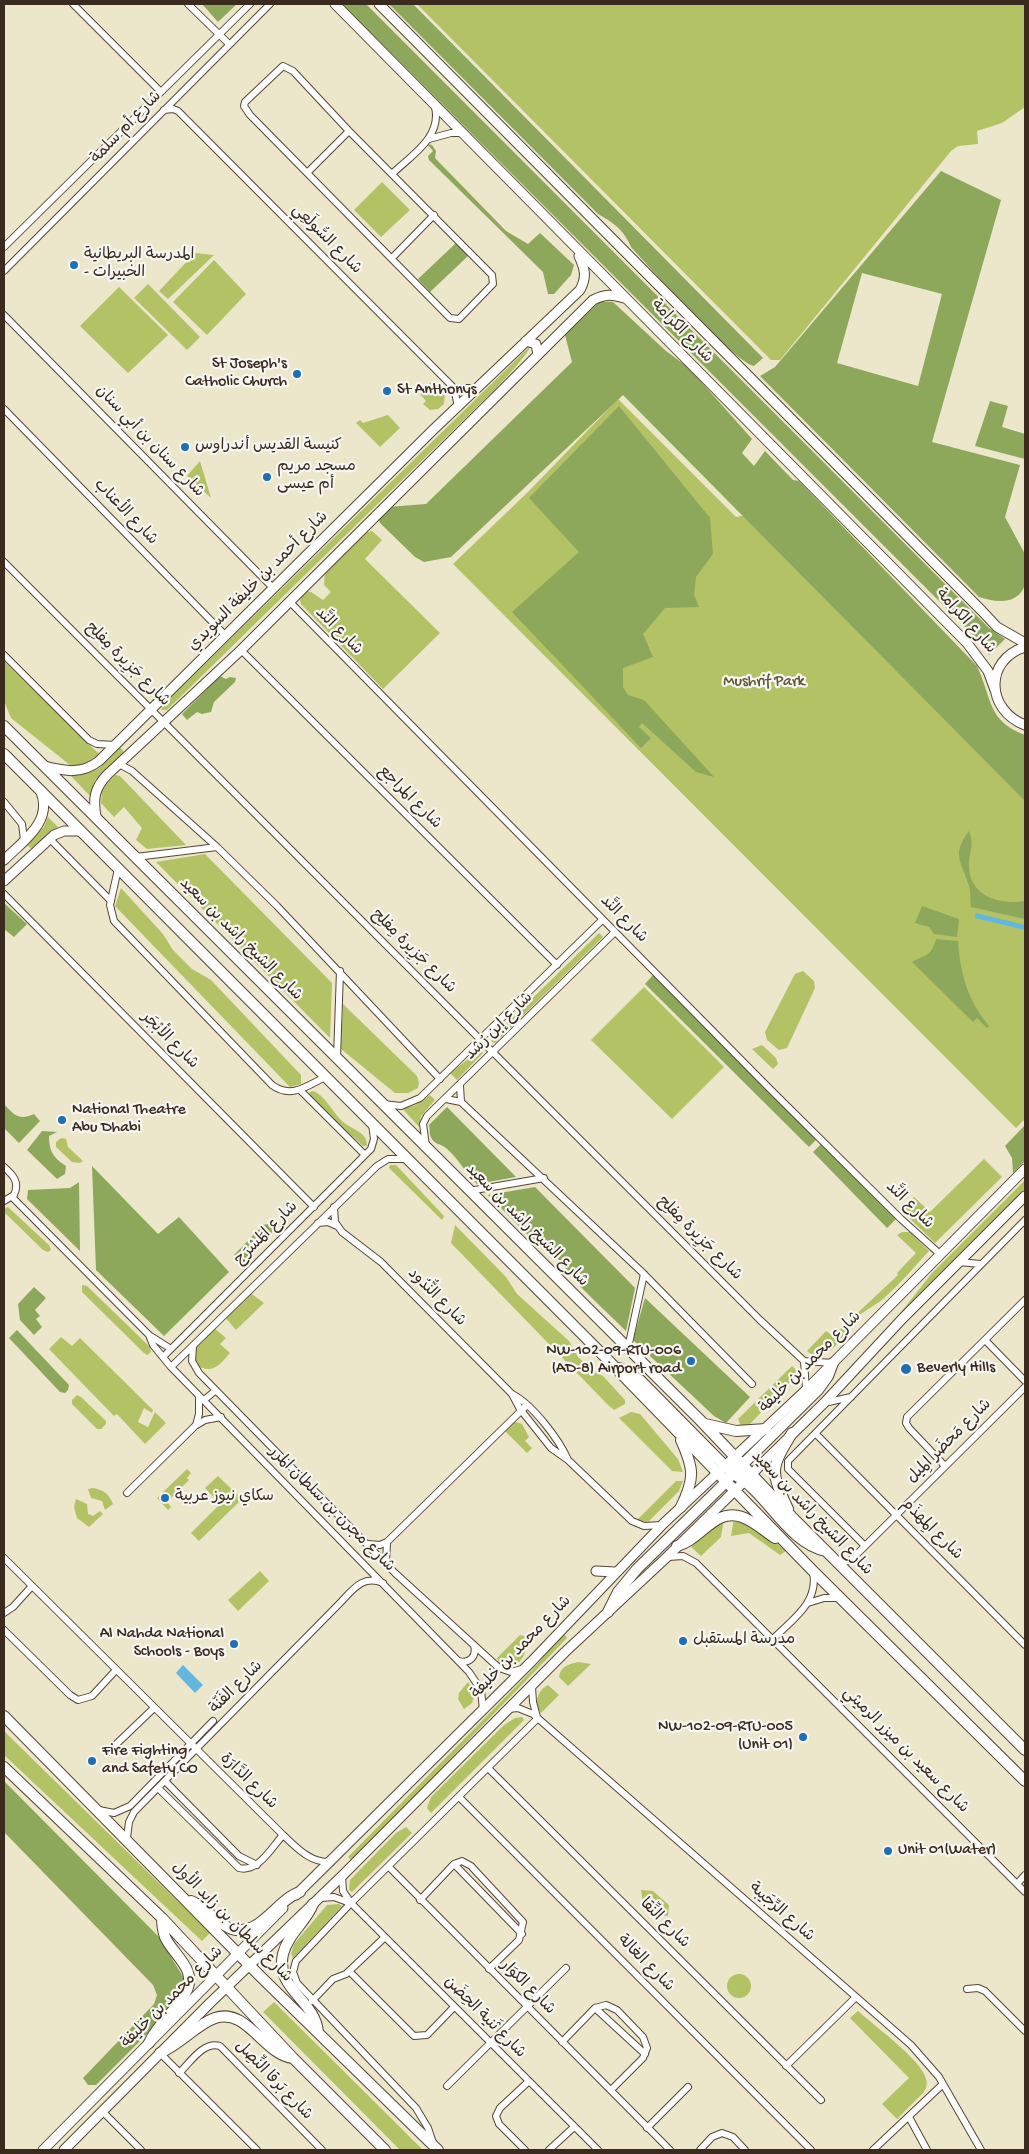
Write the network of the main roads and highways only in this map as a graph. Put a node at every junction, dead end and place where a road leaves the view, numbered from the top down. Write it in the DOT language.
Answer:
graph roads {
  1 [pos="335,4"];
  2 [pos="378,4"];
  3 [pos="575,249"];
  4 [pos="627,299"];
  5 [pos="526,341"];
  6 [pos="538,355"];
  7 [pos="1025,645"];
  8 [pos="995,690"];
  9 [pos="1025,725"];
  10 [pos="4,726"];
  11 [pos="4,754"];
  12 [pos="44,766"];
  13 [pos="41,792"];
  14 [pos="96,818"];
  15 [pos="80,831"];
  16 [pos="14,850"];
  17 [pos="26,859"];
  18 [pos="4,860"];
  19 [pos="4,881"];
  20 [pos="1025,1169"];
  21 [pos="1025,1196"];
  22 [pos="833,1363"];
  23 [pos="614,1366"];
  24 [pos="700,1420"];
  25 [pos="766,1429"];
  26 [pos="677,1432"];
  27 [pos="792,1433"];
  28 [pos="739,1461"];
  29 [pos="732,1472"];
  30 [pos="717,1474"];
  31 [pos="747,1478"];
  32 [pos="725,1482"];
  33 [pos="734,1491"];
  34 [pos="681,1508"];
  35 [pos="792,1517"];
  36 [pos="788,1544"];
  37 [pos="677,1546"];
  38 [pos="827,1551"];
  39 [pos="596,1571"];
  40 [pos="615,1572"];
  41 [pos="608,1612"];
  42 [pos="4,1716"];
  43 [pos="1025,1750"];
  44 [pos="4,1767"];
  45 [pos="1025,1781"];
  46 [pos="300,1892"];
  47 [pos="186,1899"];
  48 [pos="317,1901"];
  49 [pos="162,1918"];
  50 [pos="260,1931"];
  51 [pos="272,1944"];
  52 [pos="239,1952"];
  53 [pos="250,1965"];
  54 [pos="216,1975"];
  55 [pos="227,1987"];
  56 [pos="318,2032"];
  57 [pos="149,2043"];
  58 [pos="160,2053"];
  59 [pos="293,2058"];
  60 [pos="436,2148"];
  61 [pos="43,2150"];
  62 [pos="64,2150"];
  63 [pos="385,2150"];
  1 -- 3 [label="main road, شارع الكرامة"];
  2 -- 7 [label="main road, شارع الكرامة"];
  3 -- 4 [label="main road, شارع الكرامة"];
  3 -- 5 [label="main road, شارع أحمد بن خليفة السويدي"];
  4 -- 6 [label="main road"];
  4 -- 8 [label="main road, شارع الكرامة"];
  5 -- 6 [label="main road"];
  5 -- 12 [label="main road, شارع أحمد بن خليفة السويدي"];
  6 -- 14 [label="main road"];
  7 -- 8 [label="main road"];
  8 -- 9 [label="main road, شارع الكرامة"];
  10 -- 12 [label="main road, شارع الشيخ راشد بن سعيد"];
  11 -- 13 [label="main road"];
  12 -- 14 [label="main road, شارع الشيخ راشد بن سعيد"];
  13 -- 15 [label="main road"];
  13 -- 16 [label="main road"];
  14 -- 24 [label="main road, شارع الشيخ راشد بن سعيد"];
  15 -- 17 [label="main road"];
  15 -- 23 [label="main road"];
  16 -- 17 [label="main road"];
  16 -- 18 [label="main road"];
  17 -- 19 [label="main road"];
  20 -- 22 [label="main road, شارع محمد بن خليفة"];
  21 -- 27 [label="main road, شارع محمد بن خليفة"];
  22 -- 25 [label="main road, شارع محمد بن خليفة"];
  22 -- 28 [label="main road"];
  23 -- 26 [label="main road"];
  23 -- 29 [label="main road"];
  24 -- 25 [label="main road"];
  24 -- 28 [label="main road, شارع الشيخ راشد بن سعيد"];
  25 -- 28 [label="main road, شارع محمد بن خليفة"];
  26 -- 30 [label="main road"];
  26 -- 34 [label="main road"];
  27 -- 31 [label="main road, شارع محمد بن خليفة"];
  27 -- 35 [label="main road"];
  28 -- 29 [label="main road"];
  28 -- 31 [label="main road, شارع الشيخ راشد بن سعيد"];
  29 -- 30 [label="main road"];
  29 -- 31 [label="main road"];
  29 -- 32 [label="main road"];
  29 -- 33 [label="main road"];
  30 -- 32 [label="main road"];
  30 -- 34 [label="main road, شارع محمد بن خليفة"];
  31 -- 33 [label="main road, شارع محمد بن خليفة"];
  31 -- 35 [label="main road, شارع الشيخ راشد بن سعيد"];
  31 -- 38 [label="main road"];
  32 -- 33 [label="main road"];
  32 -- 41 [label="main road"];
  33 -- 36 [label="main road"];
  33 -- 37 [label="main road, شارع محمد بن خليفة"];
  34 -- 40 [label="main road, شارع محمد بن خليفة"];
  35 -- 38 [label="main road, شارع الشيخ راشد بن سعيد"];
  36 -- 37 [label="main road"];
  36 -- 45 [label="main road"];
  37 -- 41 [label="main road, شارع محمد بن خليفة"];
  38 -- 43 [label="main road, شارع الشيخ راشد بن سعيد"];
  39 -- 40 [label="main road"];
  40 -- 46 [label="main road, شارع محمد بن خليفة"];
  41 -- 48 [label="main road, شارع محمد بن خليفة"];
  42 -- 47 [label="main road, شارع سلطان بن زايد الأول"];
  44 -- 49 [label="main road"];
  46 -- 47 [label="main road"];
  46 -- 50 [label="main road, شارع محمد بن خليفة"];
  47 -- 52 [label="main road, شارع سلطان بن زايد الأول"];
  48 -- 51 [label="main road, شارع محمد بن خليفة"];
  48 -- 56 [label="main road"];
  49 -- 54 [label="main road"];
  49 -- 57 [label="main road"];
  50 -- 51 [label="main road"];
  50 -- 52 [label="main road, شارع محمد بن خليفة"];
  51 -- 53 [label="main road, شارع محمد بن خليفة"];
  52 -- 53 [label="main road, شارع سلطان بن زايد الأول"];
  52 -- 54 [label="main road, شارع محمد بن خليفة"];
  53 -- 55 [label="main road, شارع محمد بن خليفة"];
  53 -- 56 [label="main road, شارع سلطان بن زايد الأول"];
  54 -- 55 [label="main road"];
  54 -- 57 [label="main road, شارع محمد بن خليفة"];
  55 -- 58 [label="main road, شارع محمد بن خليفة"];
  55 -- 59 [label="main road"];
  56 -- 60 [label="main road, شارع سلطان بن زايد الأول"];
  57 -- 61 [label="main road, شارع محمد بن خليفة"];
  58 -- 59 [label="main road"];
  58 -- 62 [label="main road, شارع محمد بن خليفة"];
  59 -- 63 [label="main road"];
}
